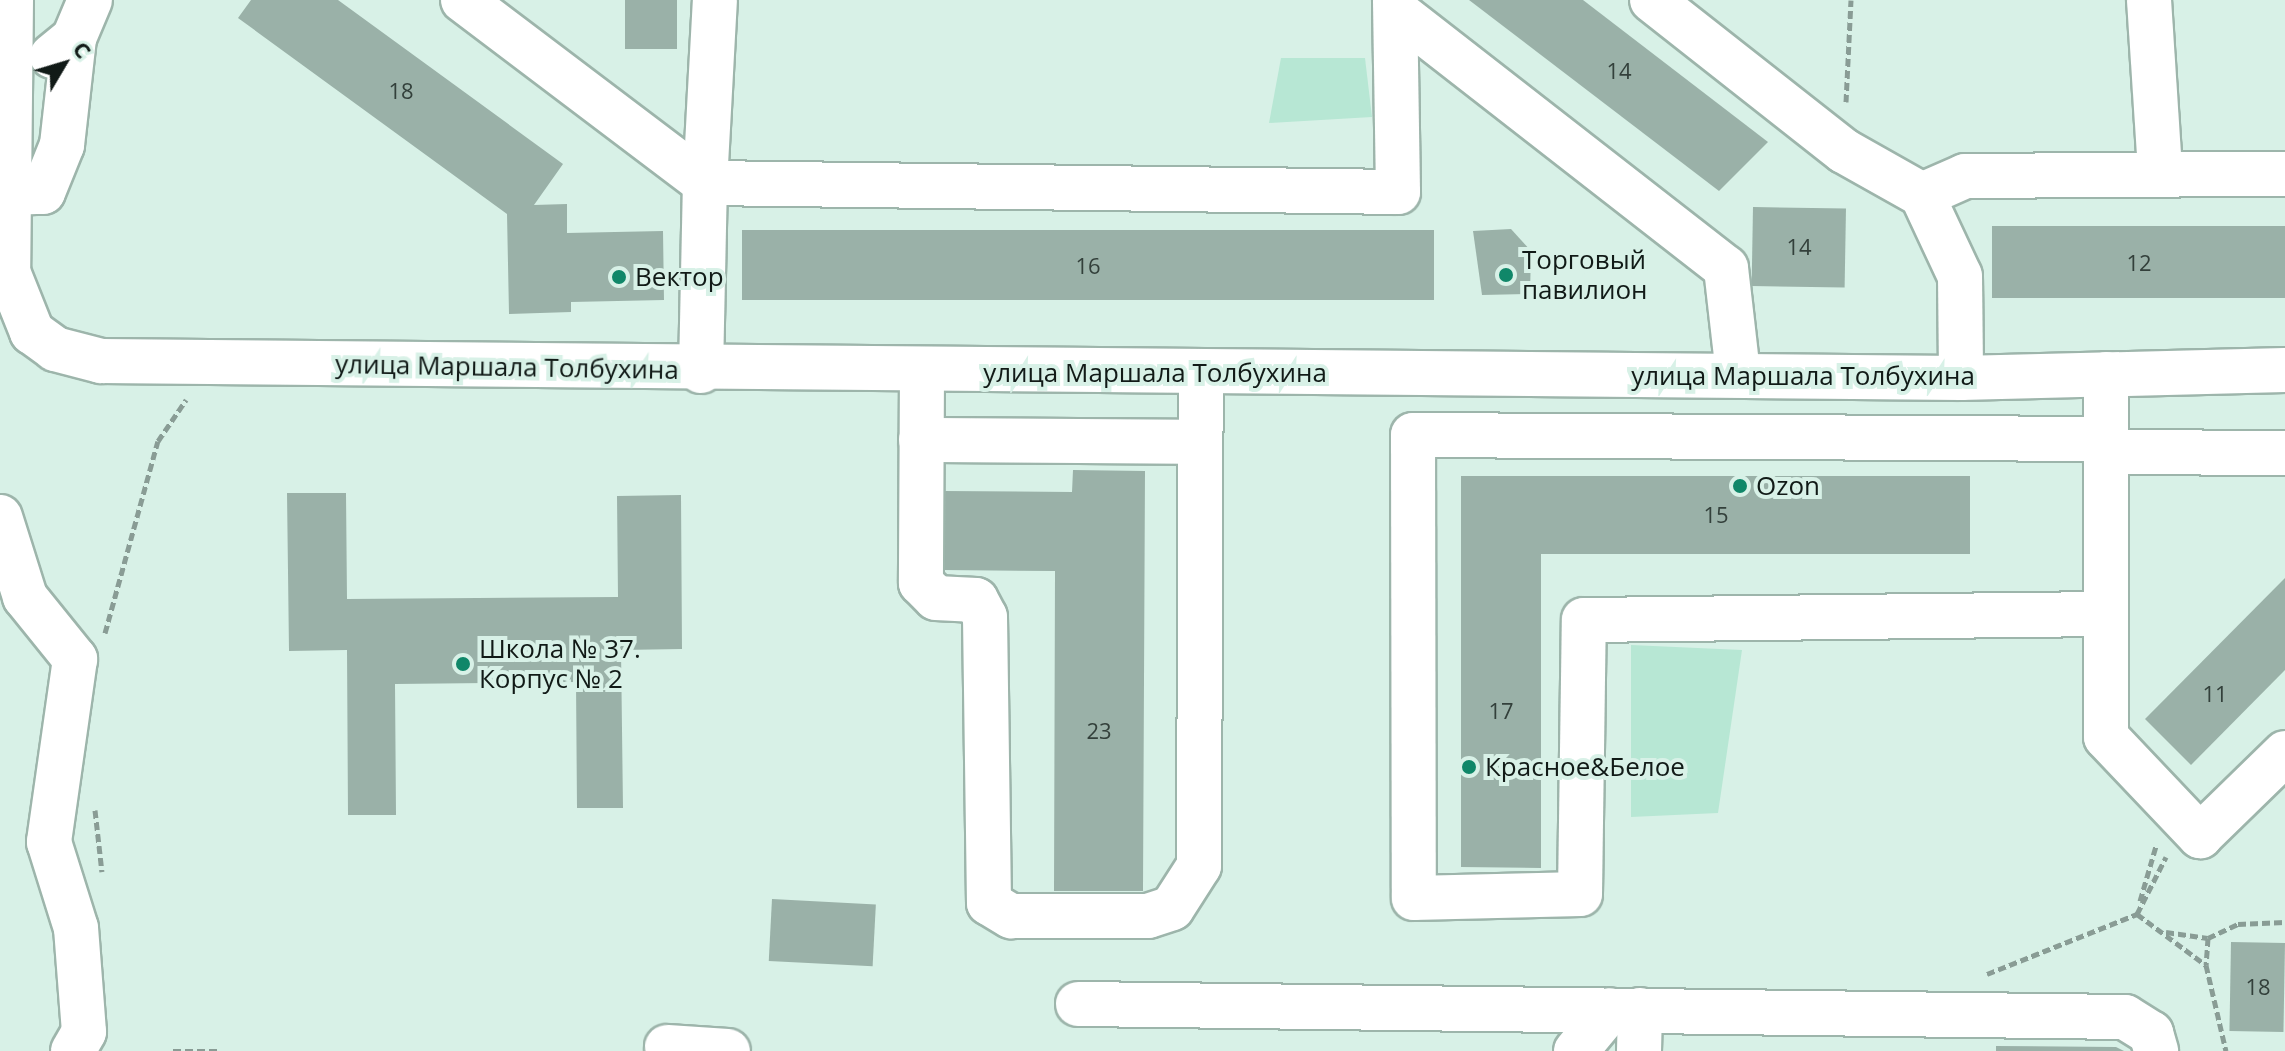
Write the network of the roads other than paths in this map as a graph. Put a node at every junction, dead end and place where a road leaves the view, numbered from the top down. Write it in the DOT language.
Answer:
graph roads {
  1 [pos="11,0"];
  2 [pos="463,0"];
  3 [pos="715,0"];
  4 [pos="1652,0"];
  5 [pos="2149,0"];
  6 [pos="1396,6"];
  7 [pos="82,19"];
  8 [pos="10,66"];
  9 [pos="2160,169"];
  10 [pos="2285,174"];
  11 [pos="705,183"];
  12 [pos="9,193"];
  13 [pos="1922,195"];
  14 [pos="4,272"];
  15 [pos="16,339"];
  16 [pos="2285,370"];
  17 [pos="701,371"];
  18 [pos="922,372"];
  19 [pos="1201,373"];
  20 [pos="1738,374"];
  21 [pos="2106,374"];
  22 [pos="1961,378"];
  23 [pos="921,440"];
  24 [pos="1200,442"];
  25 [pos="2104,445"];
  26 [pos="2285,453"];
  27 [pos="0,517"];
  28 [pos="2106,614"];
  29 [pos="2285,753"];
  30 [pos="1078,1004"];
  31 [pos="1630,1024"];
  32 [pos="667,1047"];
  33 [pos="73,1051"];
  34 [pos="728,1051"];
  35 [pos="1576,1051"];
  36 [pos="2156,1051"];
  1 -- 8 [label="street"];
  2 -- 11 [label="street"];
  3 -- 11 [label="street"];
  4 -- 13 [label="street"];
  5 -- 9 [label="street"];
  6 -- 11 [label="street"];
  6 -- 20 [label="street"];
  7 -- 8 [label="street"];
  7 -- 12 [label="street"];
  8 -- 12 [label="street"];
  9 -- 10 [label="street"];
  9 -- 13 [label="street"];
  11 -- 17 [label="street"];
  12 -- 14 [label="street"];
  13 -- 22 [label="street"];
  14 -- 15 [label="street"];
  15 -- 17 [label="street, улица Маршала Толбухина"];
  16 -- 21 [label="street, улица Маршала Толбухина"];
  17 -- 18 [label="street, улица Маршала Толбухина"];
  18 -- 19 [label="street, улица Маршала Толбухина"];
  18 -- 23 [label="street"];
  19 -- 20 [label="street, улица Маршала Толбухина"];
  19 -- 24 [label="street"];
  20 -- 22 [label="street, улица Маршала Толбухина"];
  21 -- 22 [label="street, улица Маршала Толбухина"];
  21 -- 25 [label="street"];
  23 -- 24 [label="street"];
  23 -- 24 [label="street"];
  25 -- 26 [label="street"];
  25 -- 28 [label="street"];
  25 -- 28 [label="street"];
  27 -- 33 [label="street"];
  28 -- 29 [label="street"];
  30 -- 31 [label="street"];
  31 -- 35 [label="street"];
  31 -- 36 [label="street"];
  32 -- 34 [label="street"];
}
